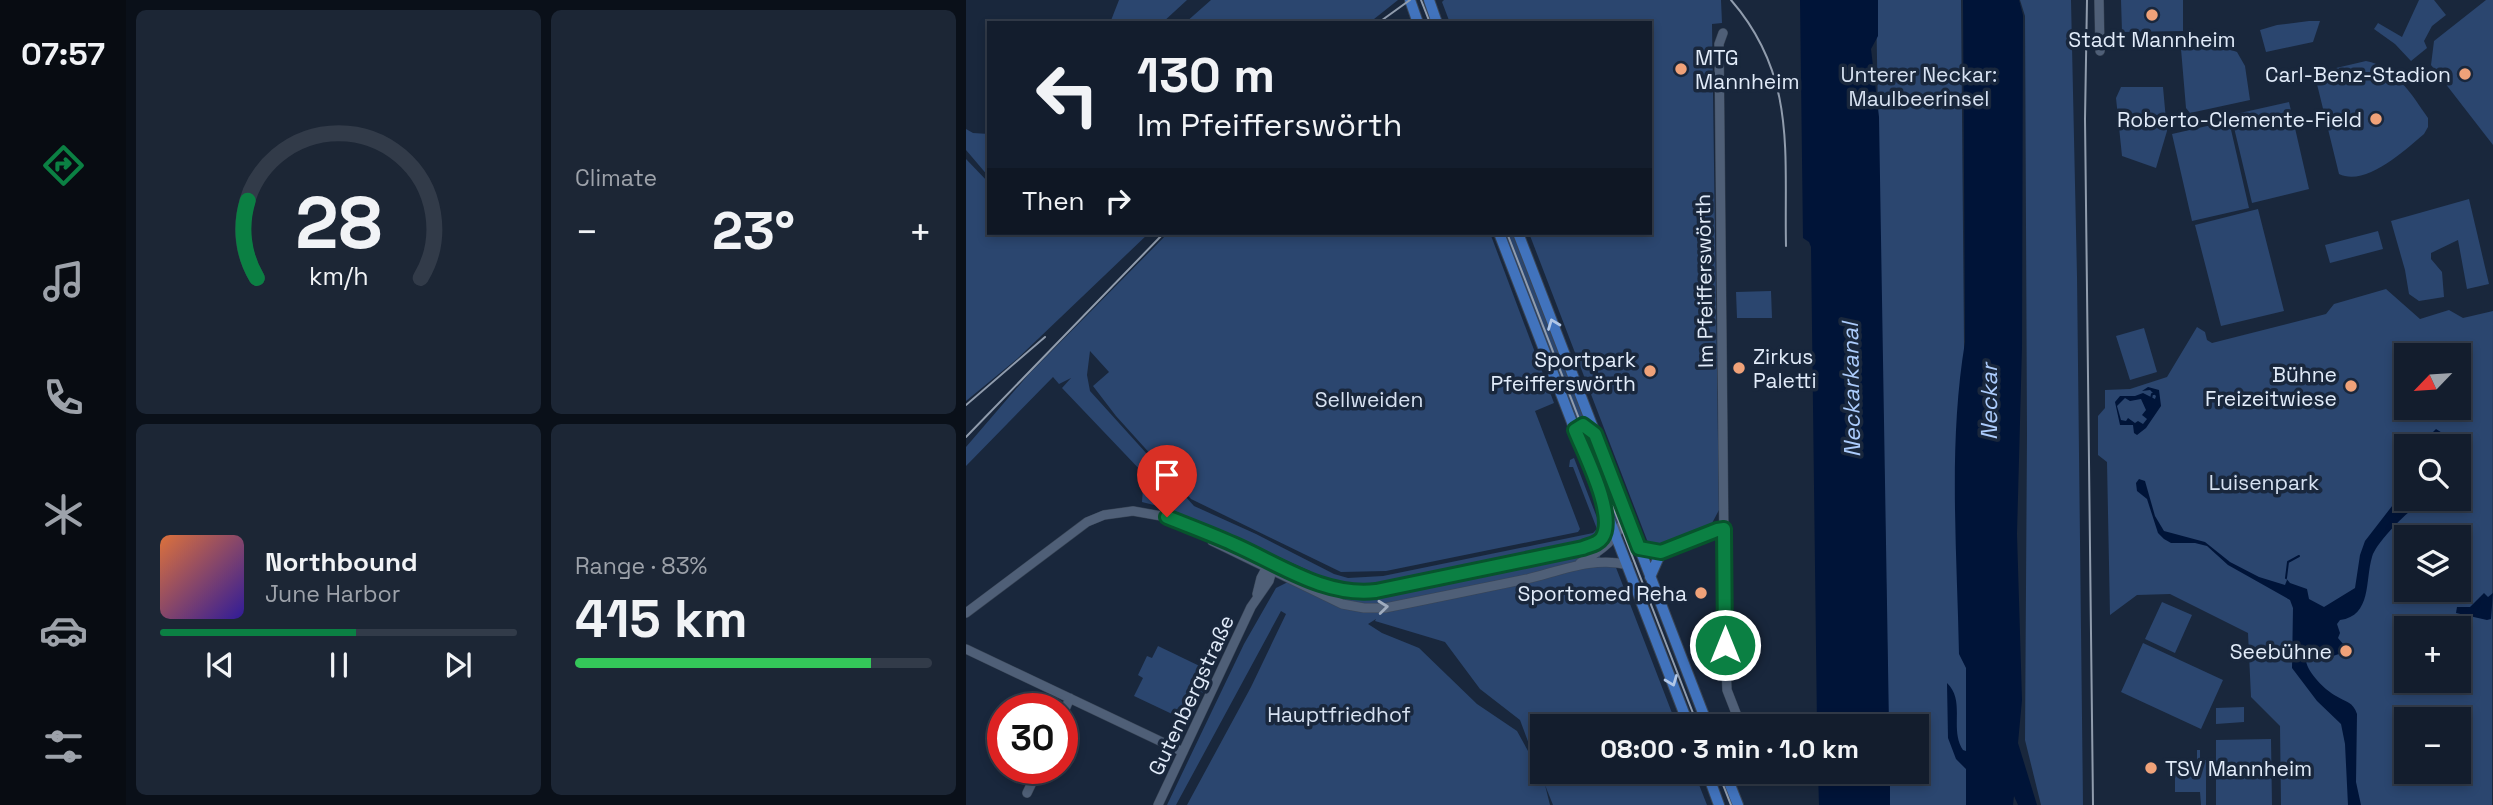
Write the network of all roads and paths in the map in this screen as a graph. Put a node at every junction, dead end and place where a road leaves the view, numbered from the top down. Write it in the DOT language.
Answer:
graph roads {
  1 [pos="1410,0"];
  2 [pos="1429,0"];
  3 [pos="2099,0"];
  4 [pos="1418,21"];
  5 [pos="1436,21"];
  6 [pos="1723,33"];
  7 [pos="2100,51"];
  8 [pos="1500,235"];
  9 [pos="1519,235"];
  10 [pos="1575,430"];
  11 [pos="1595,434"];
  12 [pos="1605,508"];
  13 [pos="1626,514"];
  14 [pos="1724,529"];
  15 [pos="1616,536"];
  16 [pos="1639,548"];
  17 [pos="1661,552"];
  18 [pos="1628,565"];
  19 [pos="1576,566"];
  20 [pos="1270,568"];
  21 [pos="1650,577"];
  22 [pos="966,613"];
  23 [pos="1725,628"];
  24 [pos="1655,637"];
  25 [pos="1675,640"];
  26 [pos="1725,645"];
  27 [pos="966,649"];
  28 [pos="1059,693"];
  29 [pos="1078,702"];
  30 [pos="1684,714"];
  31 [pos="1703,714"];
  32 [pos="1736,714"];
  33 [pos="1183,752"];
  34 [pos="1031,784"];
  35 [pos="1712,784"];
  36 [pos="1730,784"];
  37 [pos="1027,793"];
  38 [pos="1158,805"];
  39 [pos="1720,805"];
  40 [pos="1738,805"];
  1 -- 4 [label="main road"];
  2 -- 5 [label="main road"];
  3 -- 7 [label="street"];
  6 -- 14 [label="street, Im Pfeifferswörth"];
  8 -- 10 [label="main road"];
  11 -- 9 [label="main road, one-way"];
  10 -- 11 [label="main road"];
  10 -- 12 [label="main road"];
  11 -- 13 [label="main road"];
  12 -- 15 [label="main road"];
  12 -- 20 [label="street"];
  13 -- 15 [label="street"];
  13 -- 16 [label="main road"];
  14 -- 17 [label="street"];
  14 -- 23 [label="street, Im Pfeifferswörth"];
  15 -- 18 [label="main road"];
  15 -- 19 [label="street"];
  16 -- 17 [label="main road"];
  16 -- 21 [label="main road"];
  17 -- 21 [label="main road"];
  18 -- 19 [label="street"];
  18 -- 24 [label="main road"];
  20 -- 19 [label="street, one-way"];
  20 -- 22 [label="street"];
  20 -- 33 [label="street, Gutenbergstraße"];
  21 -- 25 [label="main road"];
  23 -- 26 [label="street, Im Pfeifferswörth"];
  23 -- 26 [label="street, Im Pfeifferswörth"];
  24 -- 25 [label="main road"];
  24 -- 30 [label="main road, one-way"];
  25 -- 31 [label="main road"];
  26 -- 32 [label="street, Im Pfeifferswörth"];
  27 -- 28 [label="street"];
  29 -- 33 [label="street"];
  33 -- 38 [label="street, Gutenbergstraße"];
  34 -- 37 [label="street"];
  35 -- 39 [label="main road"];
  36 -- 40 [label="main road"];
}
